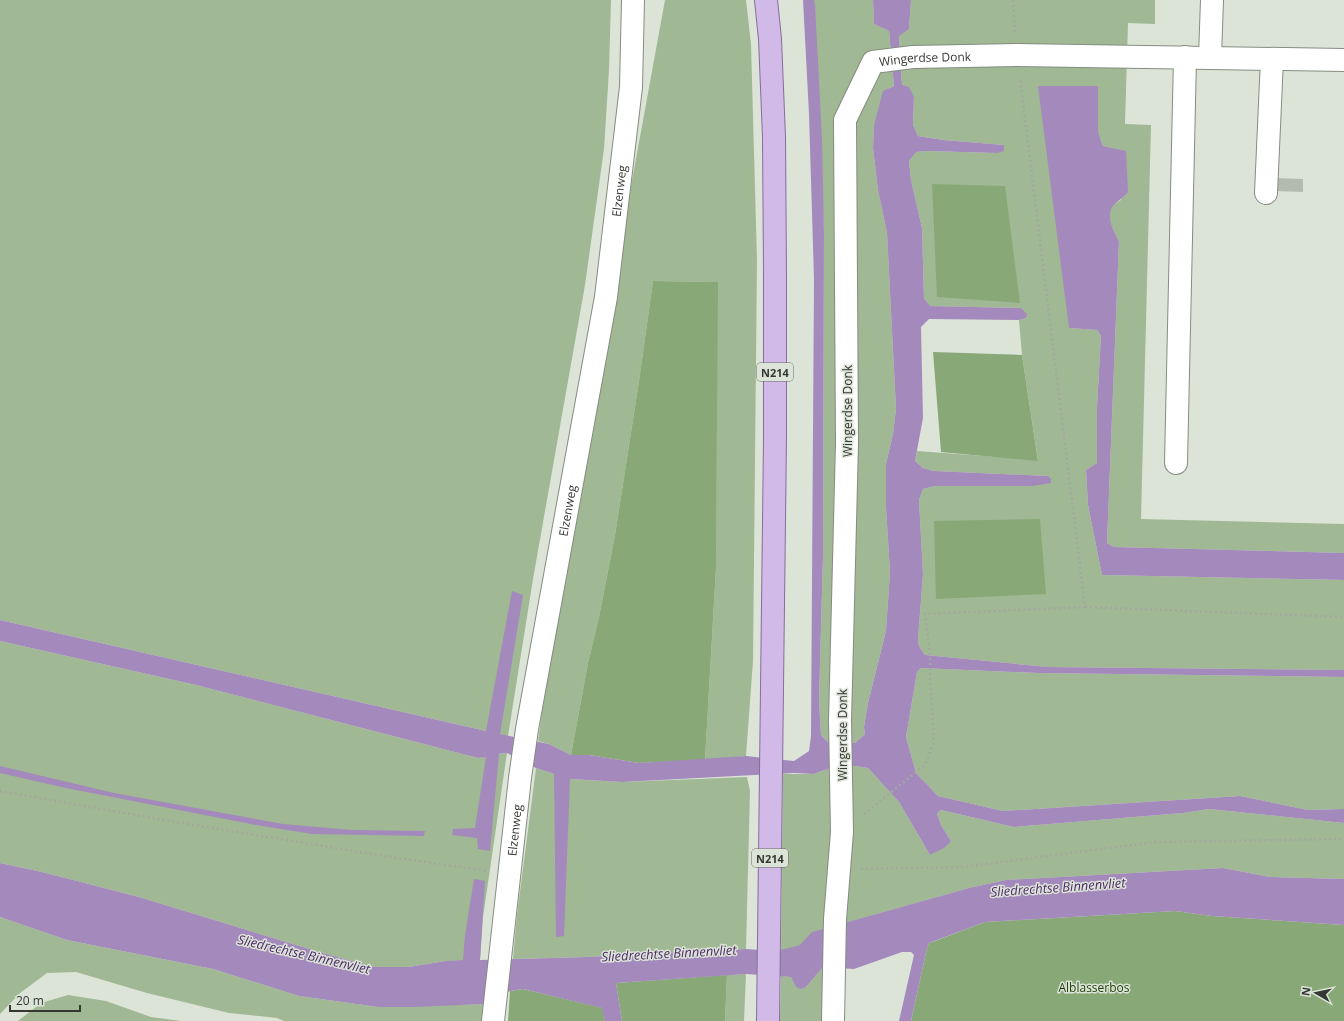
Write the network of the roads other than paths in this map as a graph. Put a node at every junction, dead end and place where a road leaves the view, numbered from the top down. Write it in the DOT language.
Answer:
graph roads {
  1 [pos="633,0"];
  2 [pos="766,0"];
  3 [pos="1212,0"];
  4 [pos="1185,57"];
  5 [pos="1210,57"];
  6 [pos="1272,59"];
  7 [pos="1344,60"];
  8 [pos="1266,193"];
  9 [pos="1176,463"];
  10 [pos="493,1016"];
  11 [pos="768,1021"];
  12 [pos="833,1021"];
  1 -- 10 [label="street, Elzenweg"];
  2 -- 11 [label="main road, N214"];
  3 -- 5 [label="street"];
  4 -- 5 [label="street, Wingerdse Donk"];
  4 -- 9 [label="street"];
  4 -- 12 [label="street, Wingerdse Donk"];
  5 -- 6 [label="street, Wingerdse Donk"];
  6 -- 7 [label="street, Wingerdse Donk"];
  6 -- 8 [label="street"];
}
